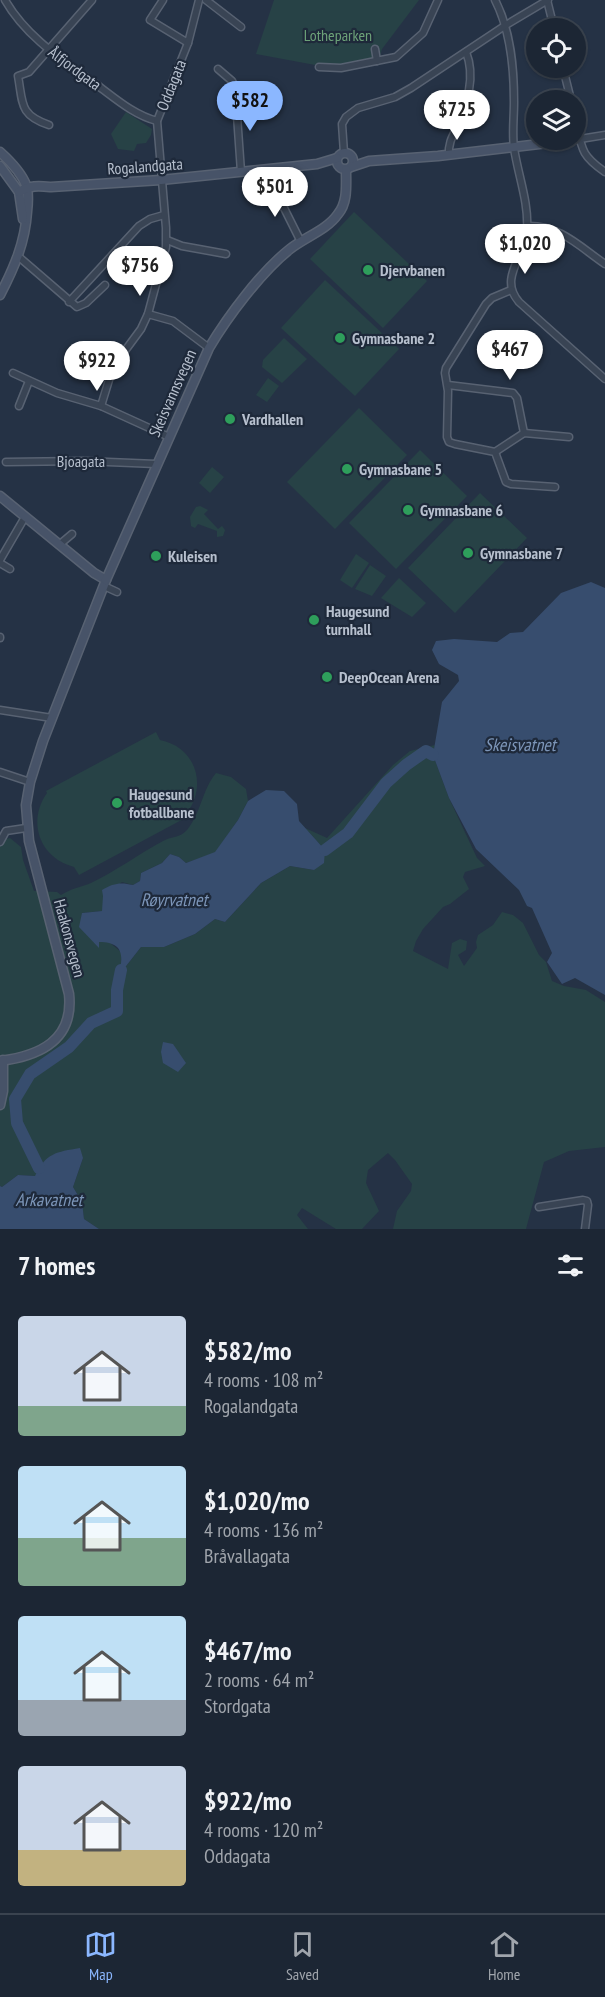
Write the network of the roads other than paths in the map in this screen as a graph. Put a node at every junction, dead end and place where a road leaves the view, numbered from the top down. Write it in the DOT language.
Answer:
graph roads {
  1 [pos="5,0"];
  2 [pos="92,0"];
  3 [pos="163,0"];
  4 [pos="199,0"];
  5 [pos="206,0"];
  6 [pos="438,0"];
  7 [pos="495,0"];
  8 [pos="548,0"];
  9 [pos="552,18"];
  10 [pos="506,25"];
  11 [pos="241,27"];
  12 [pos="188,43"];
  13 [pos="49,48"];
  14 [pos="375,49"];
  15 [pos="466,52"];
  16 [pos="377,61"];
  17 [pos="319,68"];
  18 [pos="218,69"];
  19 [pos="235,93"];
  20 [pos="278,96"];
  21 [pos="157,121"];
  22 [pos="49,125"];
  23 [pos="605,135"];
  24 [pos="586,138"];
  25 [pos="526,145"];
  26 [pos="513,146"];
  27 [pos="582,150"];
  28 [pos="0,152"];
  29 [pos="449,155"];
  30 [pos="343,158"];
  31 [pos="369,161"];
  32 [pos="11,162"];
  33 [pos="349,169"];
  34 [pos="1,171"];
  35 [pos="241,172"];
  36 [pos="605,172"];
  37 [pos="161,180"];
  38 [pos="264,184"];
  39 [pos="25,191"];
  40 [pos="164,215"];
  41 [pos="527,226"];
  42 [pos="167,240"];
  43 [pos="301,242"];
  44 [pos="226,254"];
  45 [pos="19,256"];
  46 [pos="605,264"];
  47 [pos="105,285"];
  48 [pos="511,290"];
  49 [pos="0,296"];
  50 [pos="69,302"];
  51 [pos="148,314"];
  52 [pos="209,348"];
  53 [pos="13,373"];
  54 [pos="605,379"];
  55 [pos="29,381"];
  56 [pos="448,385"];
  57 [pos="19,406"];
  58 [pos="100,406"];
  59 [pos="524,433"];
  60 [pos="168,437"];
  61 [pos="569,437"];
  62 [pos="495,452"];
  63 [pos="6,462"];
  64 [pos="156,464"];
  65 [pos="555,487"];
  66 [pos="0,496"];
  67 [pos="25,517"];
  68 [pos="72,534"];
  69 [pos="59,545"];
  70 [pos="0,561"];
  71 [pos="10,569"];
  72 [pos="105,583"];
  73 [pos="117,592"];
  74 [pos="0,710"];
  75 [pos="52,718"];
  76 [pos="0,772"];
  77 [pos="30,782"];
  78 [pos="26,828"];
  79 [pos="2,831"];
  80 [pos="0,842"];
  81 [pos="1,1060"];
  82 [pos="0,1105"];
  83 [pos="539,1207"];
  84 [pos="585,1229"];
  1 -- 13 [label="street, Ålfjordgata"];
  2 -- 13 [label="street"];
  3 -- 12 [label="street"];
  4 -- 12 [label="street, Oddagata"];
  5 -- 11 [label="street"];
  6 -- 16 [label="street"];
  7 -- 10 [label="street"];
  8 -- 9 [label="street"];
  8 -- 10 [label="street"];
  10 -- 15 [label="street"];
  10 -- 26 [label="street"];
  12 -- 21 [label="street, Oddagata"];
  13 -- 21 [label="street, Ålfjordgata"];
  13 -- 22 [label="street"];
  14 -- 16 [label="street"];
  15 -- 29 [label="street"];
  15 -- 30 [label="street"];
  16 -- 17 [label="street"];
  18 -- 19 [label="street"];
  19 -- 20 [label="street"];
  19 -- 35 [label="street"];
  21 -- 37 [label="street, Oddagata"];
  23 -- 24 [label="street"];
  25 -- 26 [label="street"];
  26 -- 29 [label="street"];
  26 -- 41 [label="street"];
  27 -- 36 [label="street"];
  28 -- 32 [label="street"];
  29 -- 31 [label="street"];
  30 -- 31 [label="street"];
  30 -- 33 [label="street"];
  30 -- 33 [label="street, Skeisvannsvegen"];
  30 -- 35 [label="street, Rogalandgata"];
  31 -- 33 [label="street"];
  32 -- 34 [label="street"];
  32 -- 39 [label="street"];
  33 -- 43 [label="street, Skeisvannsvegen"];
  34 -- 39 [label="street"];
  35 -- 37 [label="street, Rogalandgata"];
  37 -- 39 [label="street, Rogalandgata"];
  37 -- 40 [label="street, Oddagata"];
  38 -- 43 [label="street"];
  39 -- 45 [label="street"];
  40 -- 42 [label="street, Oddagata"];
  40 -- 50 [label="street"];
  41 -- 46 [label="street"];
  41 -- 48 [label="street"];
  42 -- 44 [label="street"];
  42 -- 51 [label="street, Oddagata"];
  43 -- 52 [label="street, Skeisvannsvegen"];
  45 -- 49 [label="street"];
  45 -- 50 [label="street"];
  47 -- 50 [label="street"];
  48 -- 54 [label="street"];
  48 -- 56 [label="street"];
  51 -- 52 [label="street"];
  51 -- 58 [label="street, Oddagata"];
  52 -- 60 [label="street, Skeisvannsvegen"];
  53 -- 55 [label="street"];
  55 -- 57 [label="street"];
  55 -- 58 [label="street"];
  56 -- 59 [label="street"];
  56 -- 62 [label="street"];
  58 -- 60 [label="street"];
  59 -- 61 [label="street"];
  59 -- 62 [label="street"];
  60 -- 64 [label="street, Skeisvannsvegen"];
  62 -- 65 [label="street"];
  63 -- 64 [label="street, Bjoagata"];
  64 -- 72 [label="street, Skeisvannsvegen"];
  66 -- 67 [label="street"];
  67 -- 69 [label="street"];
  67 -- 70 [label="street"];
  68 -- 69 [label="street"];
  69 -- 72 [label="street"];
  70 -- 71 [label="street"];
  72 -- 73 [label="street"];
  72 -- 75 [label="street, Haakonsvegen"];
  74 -- 75 [label="street"];
  75 -- 77 [label="street, Haakonsvegen"];
  76 -- 77 [label="street"];
  77 -- 78 [label="street, Haakonsvegen"];
  78 -- 79 [label="street"];
  78 -- 81 [label="street, Haakonsvegen"];
  79 -- 80 [label="street"];
  81 -- 82 [label="street"];
  83 -- 84 [label="street"];
}
